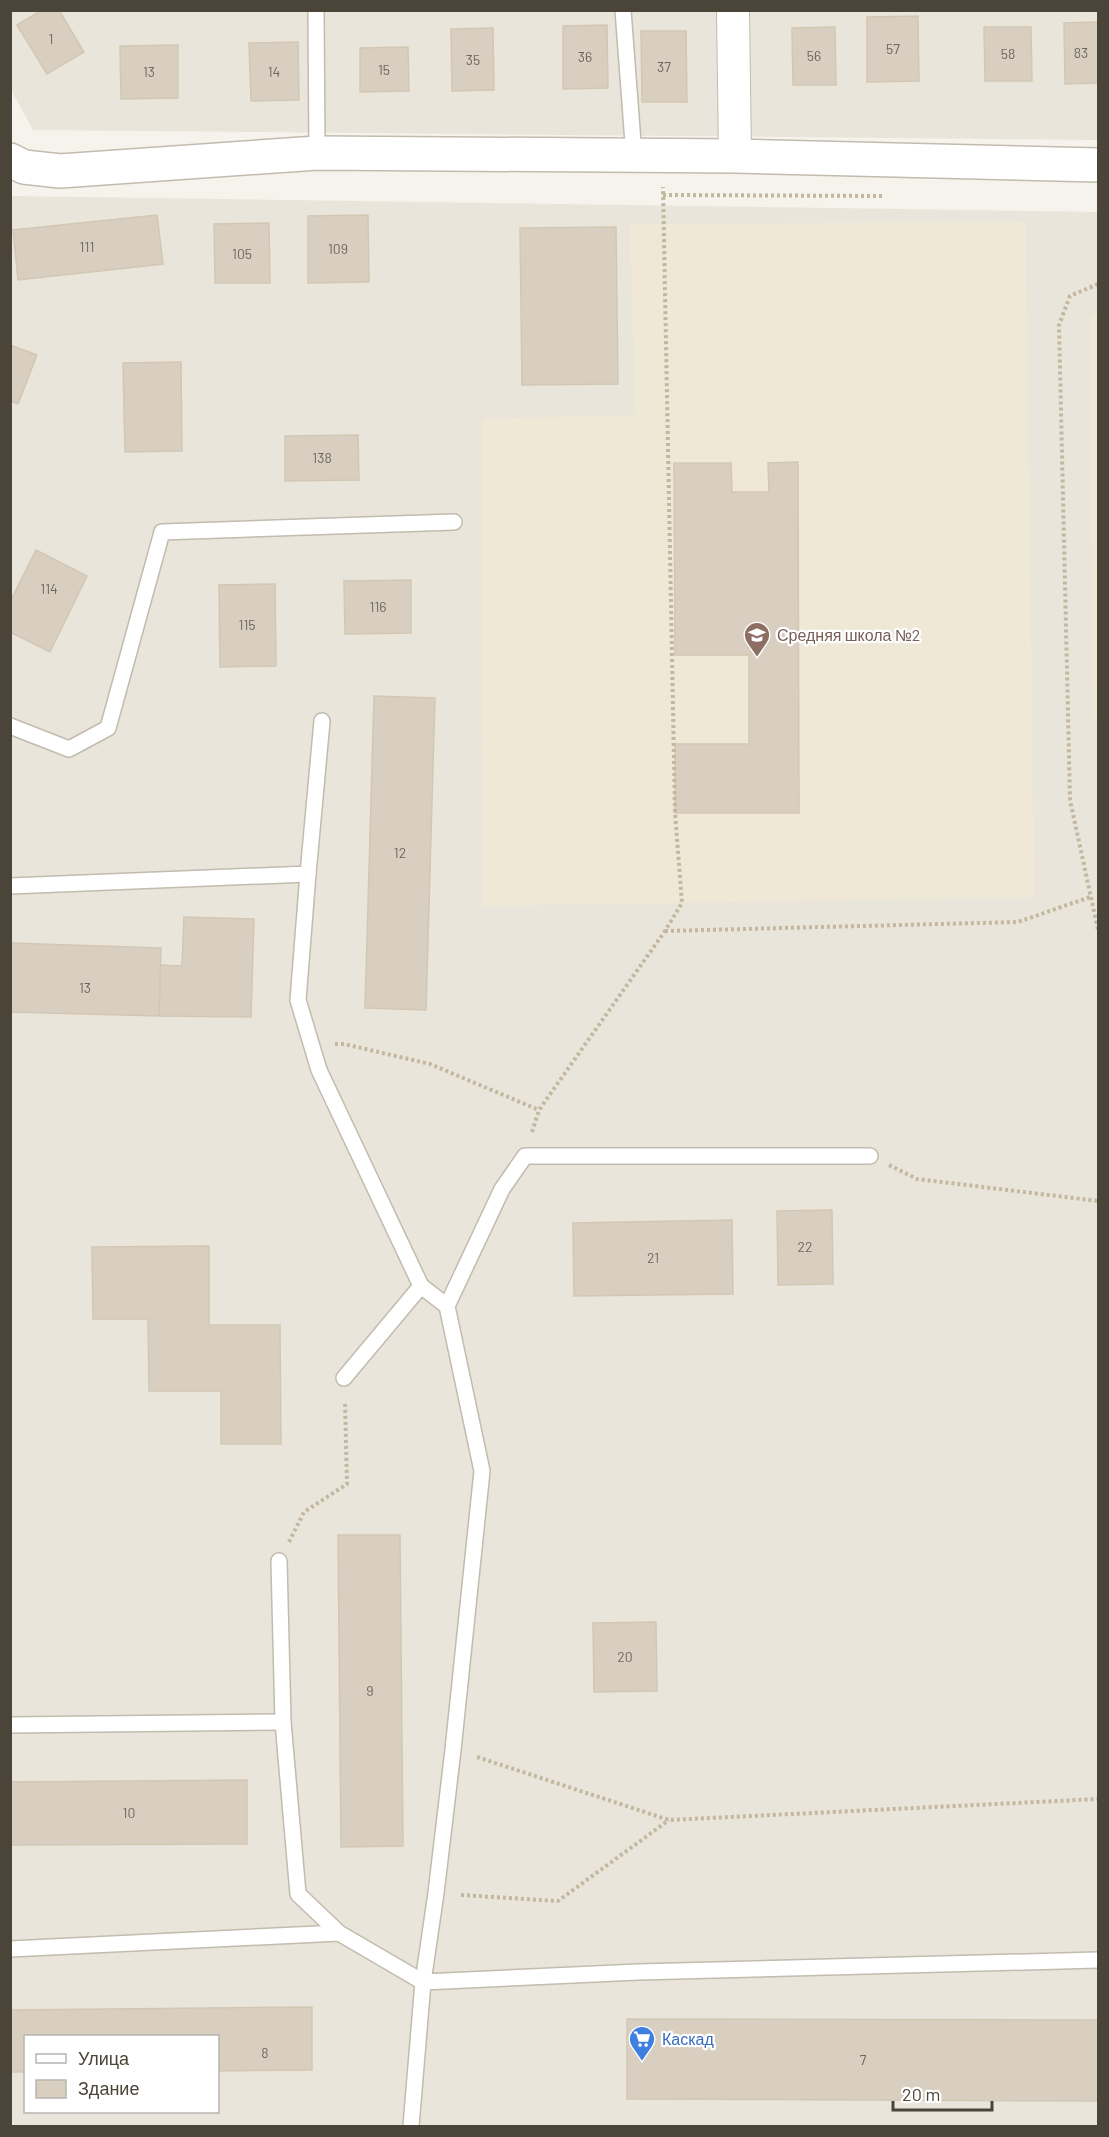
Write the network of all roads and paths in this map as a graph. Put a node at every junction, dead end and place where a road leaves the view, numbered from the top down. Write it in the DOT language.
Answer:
graph roads {
  1 [pos="316,10"];
  2 [pos="622,10"];
  3 [pos="733,10"];
  4 [pos="317,153"];
  5 [pos="648,156"];
  6 [pos="735,156"];
  7 [pos="10,160"];
  8 [pos="1098,165"];
  9 [pos="1098,284"];
  10 [pos="454,522"];
  11 [pos="322,721"];
  12 [pos="10,726"];
  13 [pos="308,874"];
  14 [pos="10,886"];
  15 [pos="1090,897"];
  16 [pos="1098,930"];
  17 [pos="665,931"];
  18 [pos="311,1043"];
  19 [pos="539,1110"];
  20 [pos="525,1156"];
  21 [pos="870,1156"];
  22 [pos="1098,1202"];
  23 [pos="420,1286"];
  24 [pos="447,1306"];
  25 [pos="344,1378"];
  26 [pos="279,1561"];
  27 [pos="283,1722"];
  28 [pos="10,1725"];
  29 [pos="453,1749"];
  30 [pos="1098,1799"];
  31 [pos="669,1820"];
  32 [pos="436,1893"];
  33 [pos="339,1933"];
  34 [pos="10,1949"];
  35 [pos="1098,1960"];
  36 [pos="423,1982"];
  37 [pos="411,2127"];
  1 -- 4 [label="lane"];
  2 -- 5 [label="lane"];
  3 -- 6 [label="street"];
  4 -- 5 [label="street"];
  4 -- 7 [label="street"];
  5 -- 6 [label="street"];
  5 -- 17 [label="path"];
  6 -- 8 [label="street"];
  9 -- 15 [label="path"];
  10 -- 12 [label="lane"];
  11 -- 13 [label="lane"];
  13 -- 14 [label="lane"];
  13 -- 18 [label="lane"];
  15 -- 16 [label="path"];
  15 -- 17 [label="path"];
  17 -- 19 [label="path"];
  18 -- 19 [label="path"];
  18 -- 23 [label="lane"];
  19 -- 20 [label="path"];
  20 -- 21 [label="lane"];
  20 -- 24 [label="lane"];
  21 -- 22 [label="path"];
  23 -- 24 [label="lane"];
  23 -- 25 [label="lane"];
  24 -- 29 [label="lane"];
  25 -- 26 [label="path"];
  26 -- 27 [label="lane"];
  27 -- 28 [label="lane"];
  27 -- 33 [label="lane"];
  29 -- 31 [label="path"];
  29 -- 32 [label="lane"];
  30 -- 31 [label="path"];
  31 -- 32 [label="path"];
  32 -- 36 [label="lane"];
  33 -- 34 [label="lane"];
  33 -- 36 [label="lane"];
  35 -- 36 [label="lane"];
  36 -- 37 [label="lane"];
}
